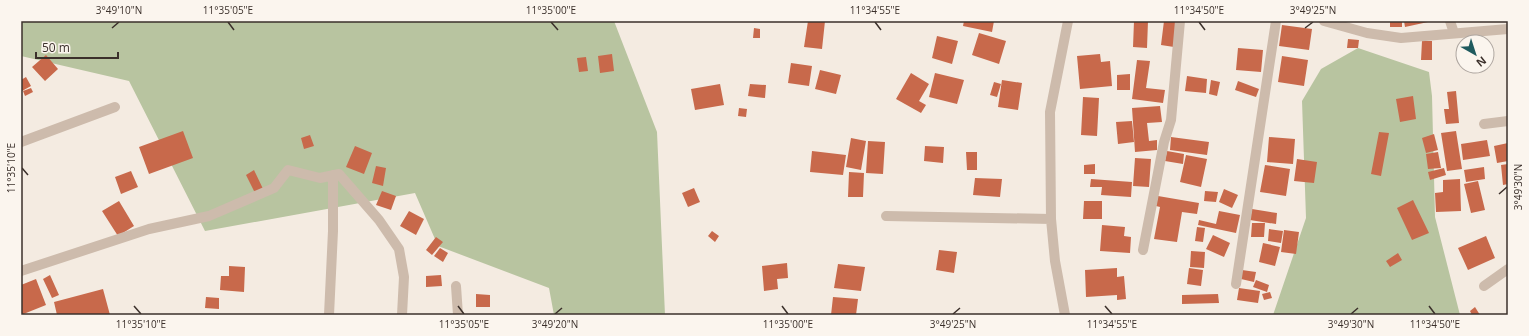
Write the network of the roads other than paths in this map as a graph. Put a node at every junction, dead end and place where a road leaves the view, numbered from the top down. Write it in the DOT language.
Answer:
graph roads {
  1 [pos="1068,21"];
  2 [pos="1180,21"];
  3 [pos="1276,21"];
  4 [pos="1324,21"];
  5 [pos="1450,21"];
  6 [pos="1508,29"];
  7 [pos="1454,33"];
  8 [pos="115,107"];
  9 [pos="1508,121"];
  10 [pos="1484,124"];
  11 [pos="21,142"];
  12 [pos="333,175"];
  13 [pos="886,216"];
  14 [pos="1051,219"];
  15 [pos="1143,250"];
  16 [pos="1508,269"];
  17 [pos="21,271"];
  18 [pos="1236,284"];
  19 [pos="456,286"];
  20 [pos="1484,286"];
  21 [pos="328,315"];
  22 [pos="402,315"];
  23 [pos="458,315"];
  24 [pos="1063,315"];
  1 -- 14 [label="street"];
  2 -- 15 [label="street"];
  3 -- 18 [label="street"];
  4 -- 7 [label="street"];
  5 -- 7 [label="street"];
  6 -- 7 [label="street"];
  8 -- 11 [label="street"];
  9 -- 10 [label="street"];
  12 -- 17 [label="street"];
  12 -- 21 [label="street"];
  12 -- 22 [label="street"];
  13 -- 14 [label="street"];
  14 -- 24 [label="street"];
  16 -- 20 [label="street"];
  19 -- 23 [label="street"];
}
